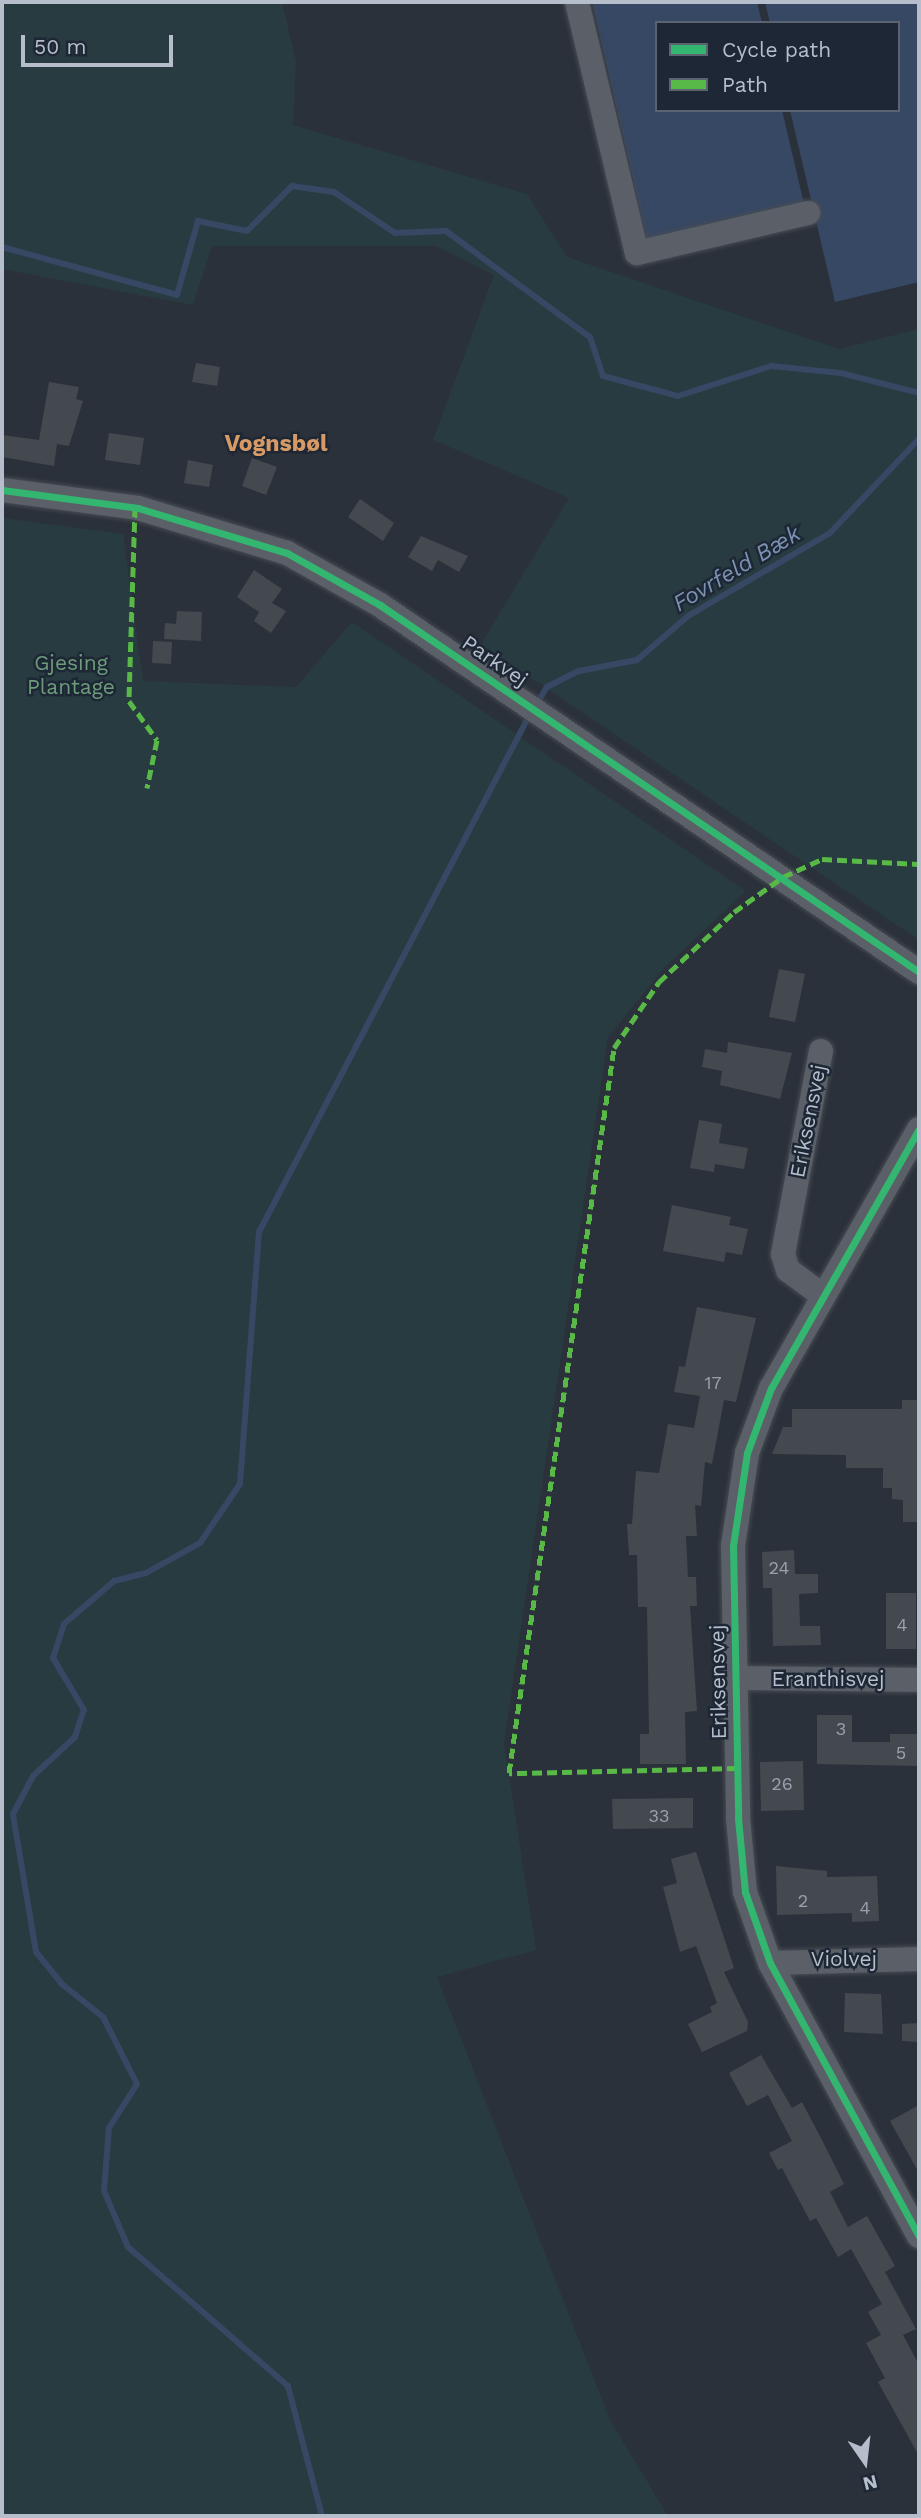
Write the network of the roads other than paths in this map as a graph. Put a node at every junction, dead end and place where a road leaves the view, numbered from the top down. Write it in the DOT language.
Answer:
graph roads {
  1 [pos="577,2"];
  2 [pos="808,213"];
  3 [pos="2,490"];
  4 [pos="919,972"];
  5 [pos="821,1051"];
  6 [pos="919,1129"];
  7 [pos="823,1296"];
  8 [pos="736,1678"];
  9 [pos="919,1680"];
  10 [pos="919,1959"];
  11 [pos="770,1963"];
  12 [pos="919,2236"];
  1 -- 2 [label="street"];
  3 -- 4 [label="street, Parkvej"];
  5 -- 7 [label="street, Eriksensvej"];
  6 -- 7 [label="street, Eriksensvej"];
  7 -- 8 [label="street, Eriksensvej"];
  8 -- 9 [label="street, Eranthisvej"];
  8 -- 11 [label="street, Eriksensvej"];
  10 -- 11 [label="street, Violvej"];
  11 -- 12 [label="street, Eriksensvej"];
}
